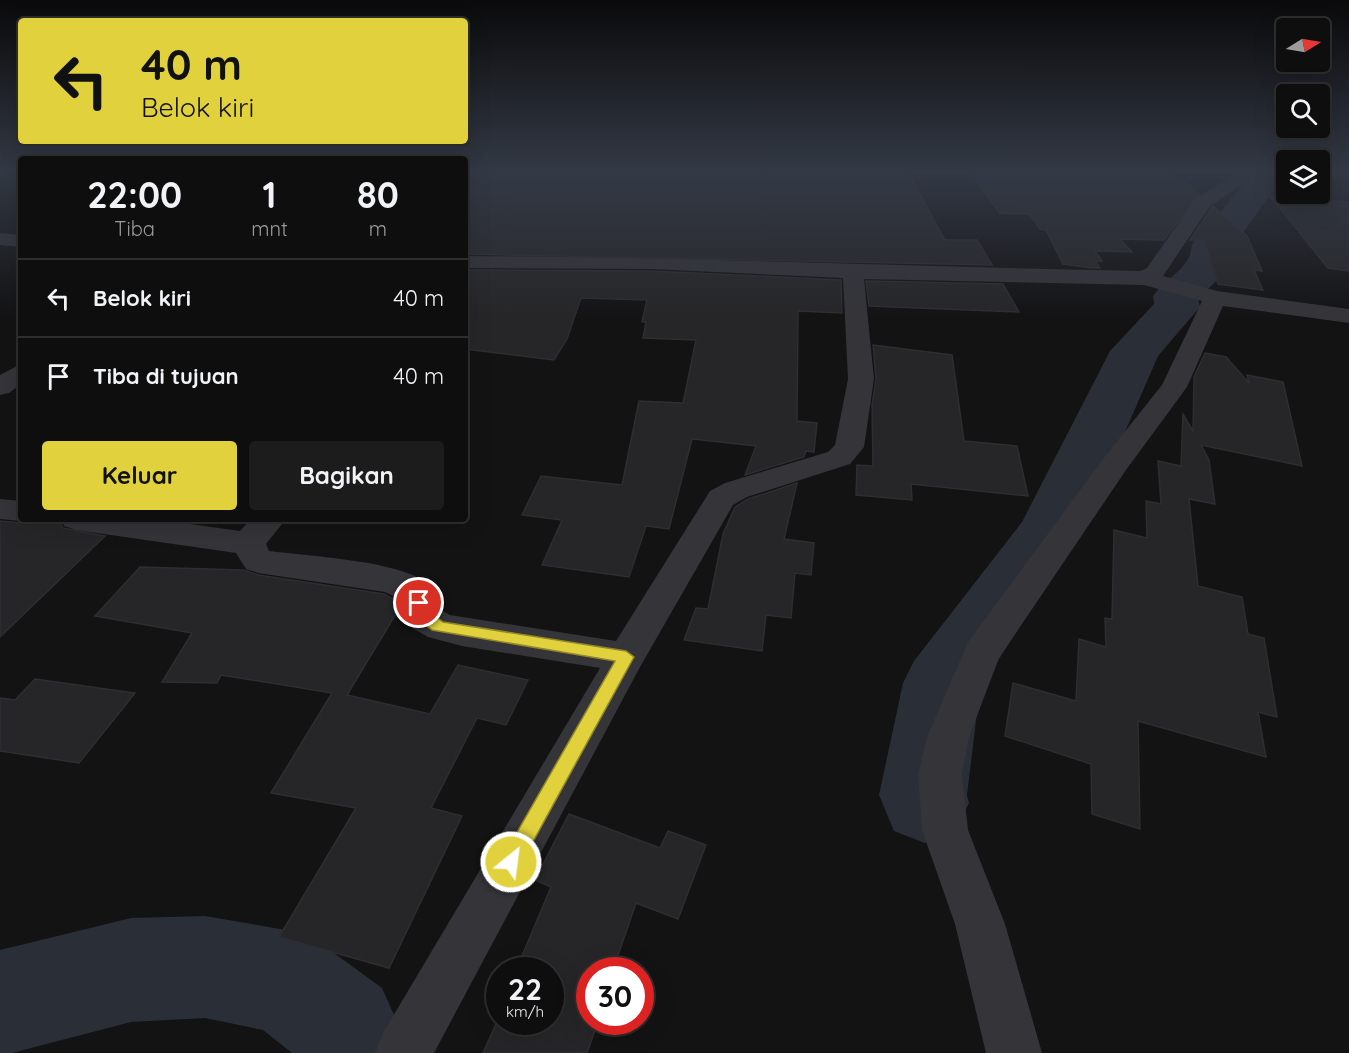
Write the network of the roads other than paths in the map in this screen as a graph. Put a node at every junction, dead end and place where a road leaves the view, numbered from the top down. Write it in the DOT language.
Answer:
graph roads {
  1 [pos="1191,219"];
  2 [pos="0,239"];
  3 [pos="18,241"];
  4 [pos="468,262"];
  5 [pos="854,272"];
  6 [pos="1155,281"];
  7 [pos="1207,296"];
  8 [pos="1349,316"];
  9 [pos="18,374"];
  10 [pos="0,387"];
  11 [pos="0,508"];
  12 [pos="18,511"];
  13 [pos="122,522"];
  14 [pos="259,531"];
  15 [pos="626,657"];
  16 [pos="405,1050"];
  17 [pos="1014,1053"];
  1 -- 6 [label="street"];
  2 -- 3 [label="street"];
  4 -- 5 [label="street"];
  5 -- 6 [label="street"];
  5 -- 15 [label="street"];
  6 -- 7 [label="street"];
  7 -- 8 [label="street"];
  7 -- 17 [label="street"];
  9 -- 10 [label="street"];
  11 -- 12 [label="street"];
  13 -- 14 [label="street"];
  14 -- 15 [label="street"];
  15 -- 16 [label="street"];
}
